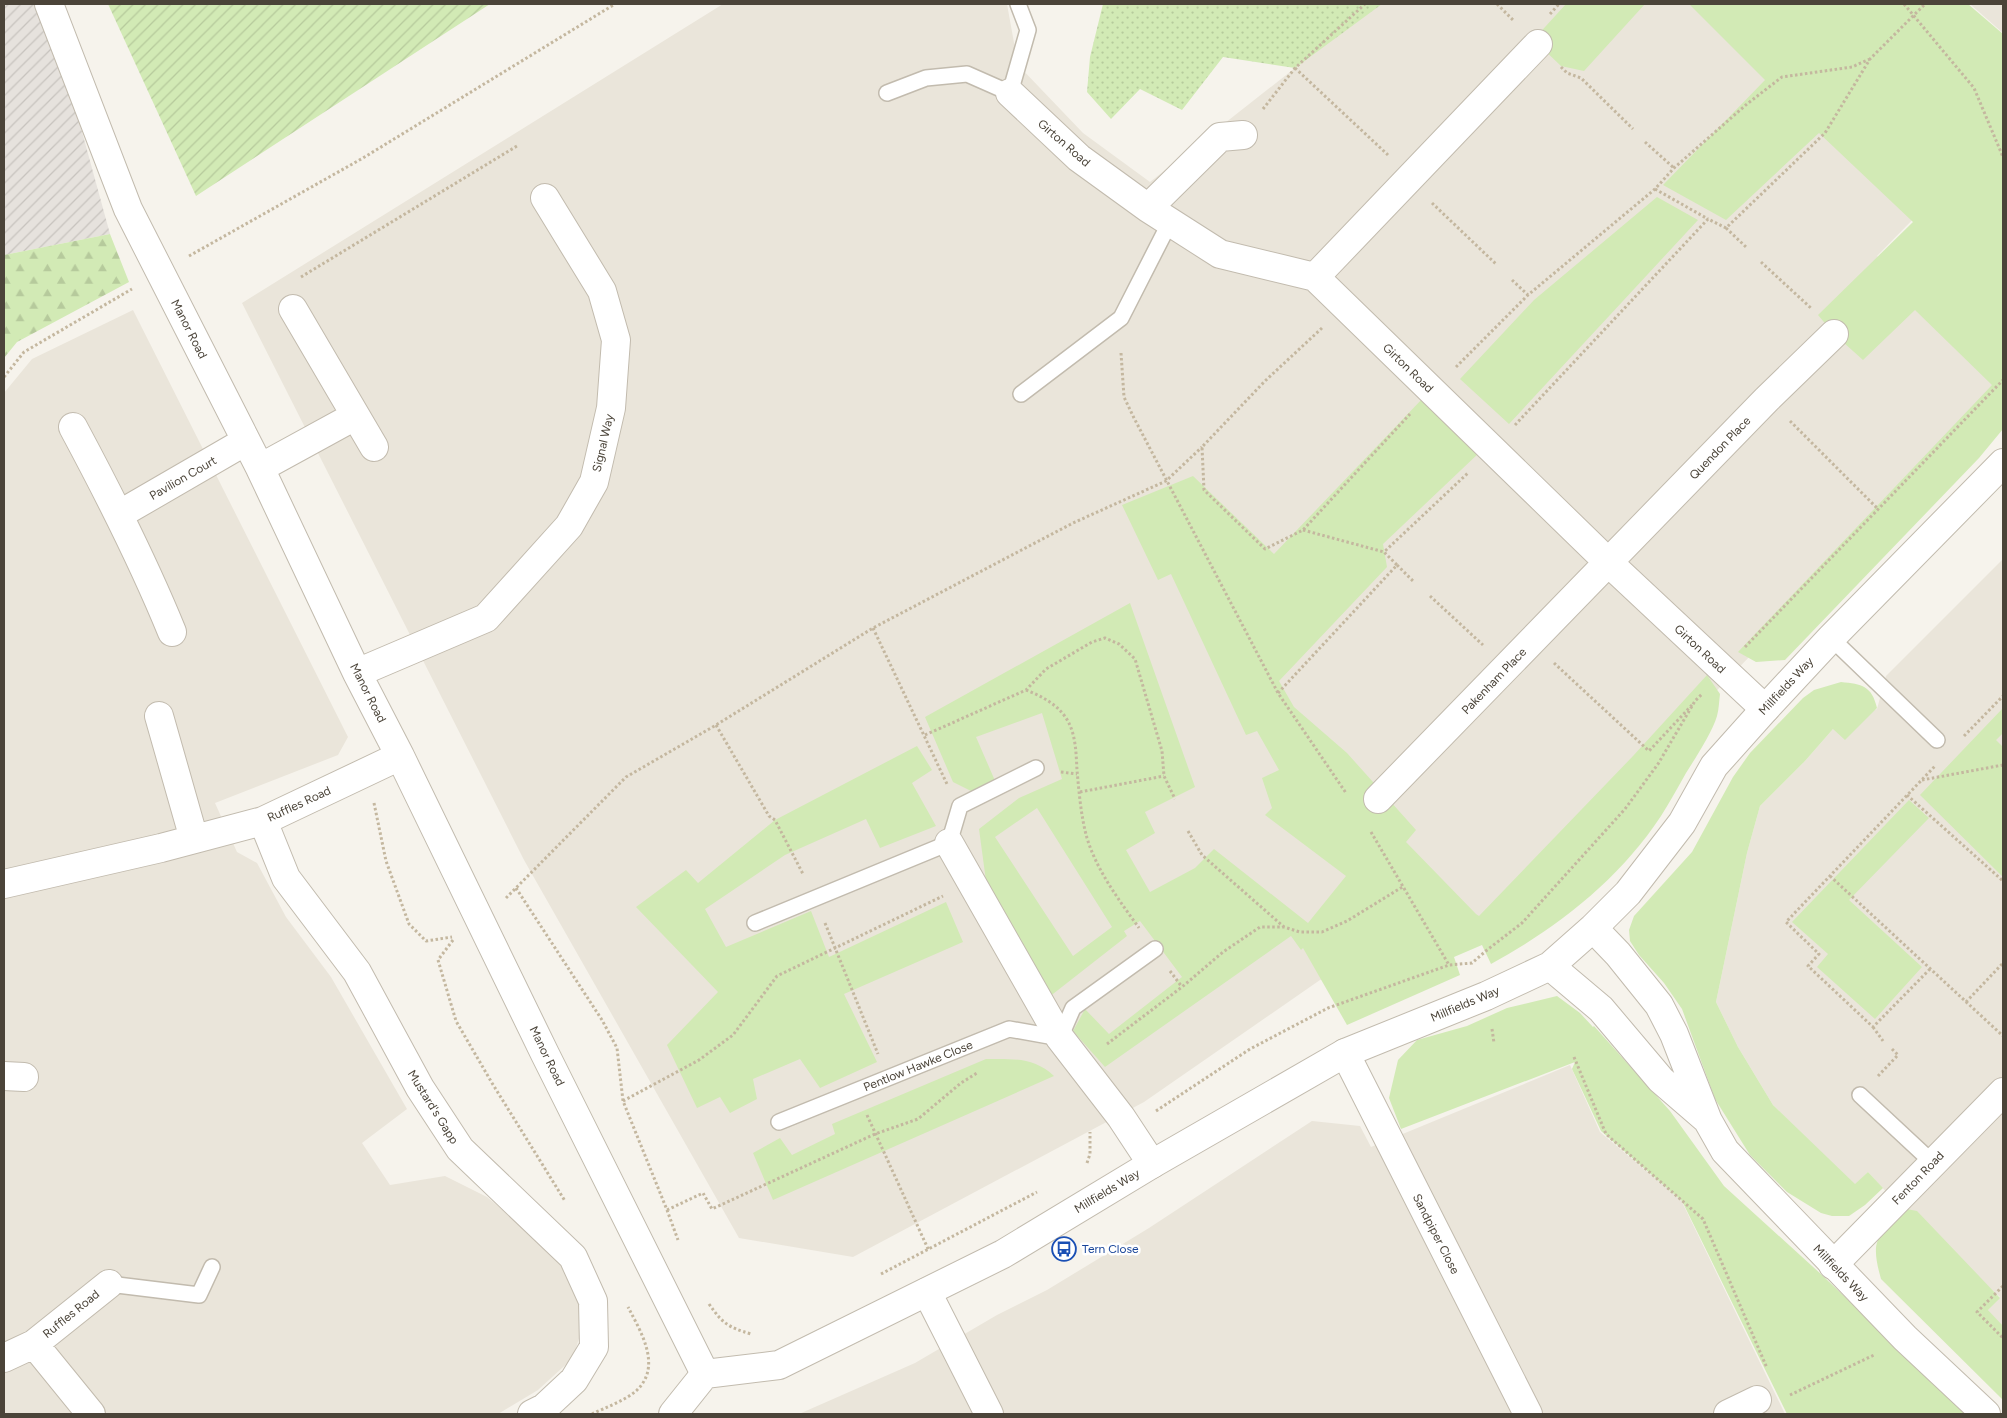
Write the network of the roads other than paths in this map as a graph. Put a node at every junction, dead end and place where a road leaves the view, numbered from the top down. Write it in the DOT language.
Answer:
graph roads {
  1 [pos="49,4"];
  2 [pos="1018,4"];
  3 [pos="1538,44"];
  4 [pos="887,93"];
  5 [pos="1010,94"];
  6 [pos="1243,135"];
  7 [pos="544,198"];
  8 [pos="1148,208"];
  9 [pos="1170,222"];
  10 [pos="1315,277"];
  11 [pos="293,309"];
  12 [pos="1834,334"];
  13 [pos="1021,394"];
  14 [pos="355,416"];
  15 [pos="73,427"];
  16 [pos="246,441"];
  17 [pos="374,447"];
  18 [pos="2003,463"];
  19 [pos="260,468"];
  20 [pos="120,514"];
  21 [pos="1609,563"];
  22 [pos="172,632"];
  23 [pos="1831,638"];
  24 [pos="357,673"];
  25 [pos="1765,709"];
  26 [pos="159,716"];
  27 [pos="1937,740"];
  28 [pos="400,756"];
  29 [pos="1036,768"];
  30 [pos="1378,799"];
  31 [pos="264,821"];
  32 [pos="194,840"];
  33 [pos="949,843"];
  34 [pos="4,884"];
  35 [pos="755,924"];
  36 [pos="1593,928"];
  37 [pos="1155,949"];
  38 [pos="1550,966"];
  39 [pos="1060,1038"];
  40 [pos="1345,1053"];
  41 [pos="2003,1092"];
  42 [pos="1860,1095"];
  43 [pos="1708,1121"];
  44 [pos="779,1122"];
  45 [pos="1933,1163"];
  46 [pos="1152,1164"];
  47 [pos="1833,1265"];
  48 [pos="212,1268"];
  49 [pos="109,1284"];
  50 [pos="927,1292"];
  51 [pos="34,1344"];
  52 [pos="4,1358"];
  53 [pos="705,1374"];
  54 [pos="1758,1400"];
  55 [pos="91,1414"];
  56 [pos="532,1414"];
  57 [pos="673,1414"];
  58 [pos="989,1414"];
  59 [pos="1528,1414"];
  60 [pos="1728,1414"];
  61 [pos="1986,1414"];
  1 -- 16 [label="street, Manor Road"];
  2 -- 5 [label="lane"];
  3 -- 10 [label="street"];
  4 -- 5 [label="lane"];
  5 -- 8 [label="street, Girton Road"];
  6 -- 8 [label="street"];
  7 -- 24 [label="street, Signal Way"];
  8 -- 9 [label="street, Girton Road"];
  9 -- 10 [label="street, Girton Road"];
  9 -- 13 [label="lane"];
  10 -- 21 [label="street, Girton Road"];
  11 -- 14 [label="street"];
  12 -- 21 [label="street, Quendon Place"];
  14 -- 17 [label="street"];
  14 -- 19 [label="street"];
  15 -- 20 [label="street"];
  16 -- 19 [label="street, Manor Road"];
  16 -- 20 [label="street, Pavilion Court"];
  18 -- 23 [label="street, Millfields Way"];
  19 -- 24 [label="street, Manor Road"];
  20 -- 22 [label="street"];
  21 -- 25 [label="street, Girton Road"];
  21 -- 30 [label="street, Pakenham Place"];
  23 -- 25 [label="street, Millfields Way"];
  23 -- 27 [label="lane"];
  24 -- 28 [label="street, Manor Road"];
  25 -- 36 [label="street, Millfields Way"];
  26 -- 32 [label="street"];
  28 -- 31 [label="street, Ruffles Road"];
  28 -- 53 [label="street, Manor Road"];
  29 -- 33 [label="lane"];
  31 -- 32 [label="street, Ruffles Road"];
  31 -- 56 [label="street, Mustard's Gapp"];
  32 -- 34 [label="street, Ruffles Road"];
  33 -- 35 [label="lane"];
  33 -- 39 [label="street"];
  36 -- 38 [label="street, Millfields Way"];
  36 -- 43 [label="street, Millfields Way"];
  37 -- 39 [label="lane"];
  38 -- 40 [label="street, Millfields Way"];
  38 -- 43 [label="street, Millfields Way"];
  39 -- 44 [label="lane, Pentlow Hawke Close"];
  39 -- 46 [label="street"];
  40 -- 46 [label="street, Millfields Way"];
  40 -- 59 [label="street, Sandpiper Close"];
  41 -- 45 [label="street, Fenton Road"];
  42 -- 45 [label="lane"];
  43 -- 47 [label="street, Millfields Way"];
  45 -- 47 [label="street, Fenton Road"];
  46 -- 50 [label="street, Millfields Way"];
  47 -- 61 [label="street, Millfields Way"];
  48 -- 49 [label="lane"];
  49 -- 51 [label="street, Ruffles Road"];
  50 -- 53 [label="street, Millfields Way"];
  50 -- 58 [label="street"];
  51 -- 52 [label="street, Ruffles Road"];
  51 -- 55 [label="street, Ruffles Road"];
  53 -- 57 [label="street"];
  54 -- 60 [label="street"];
}
